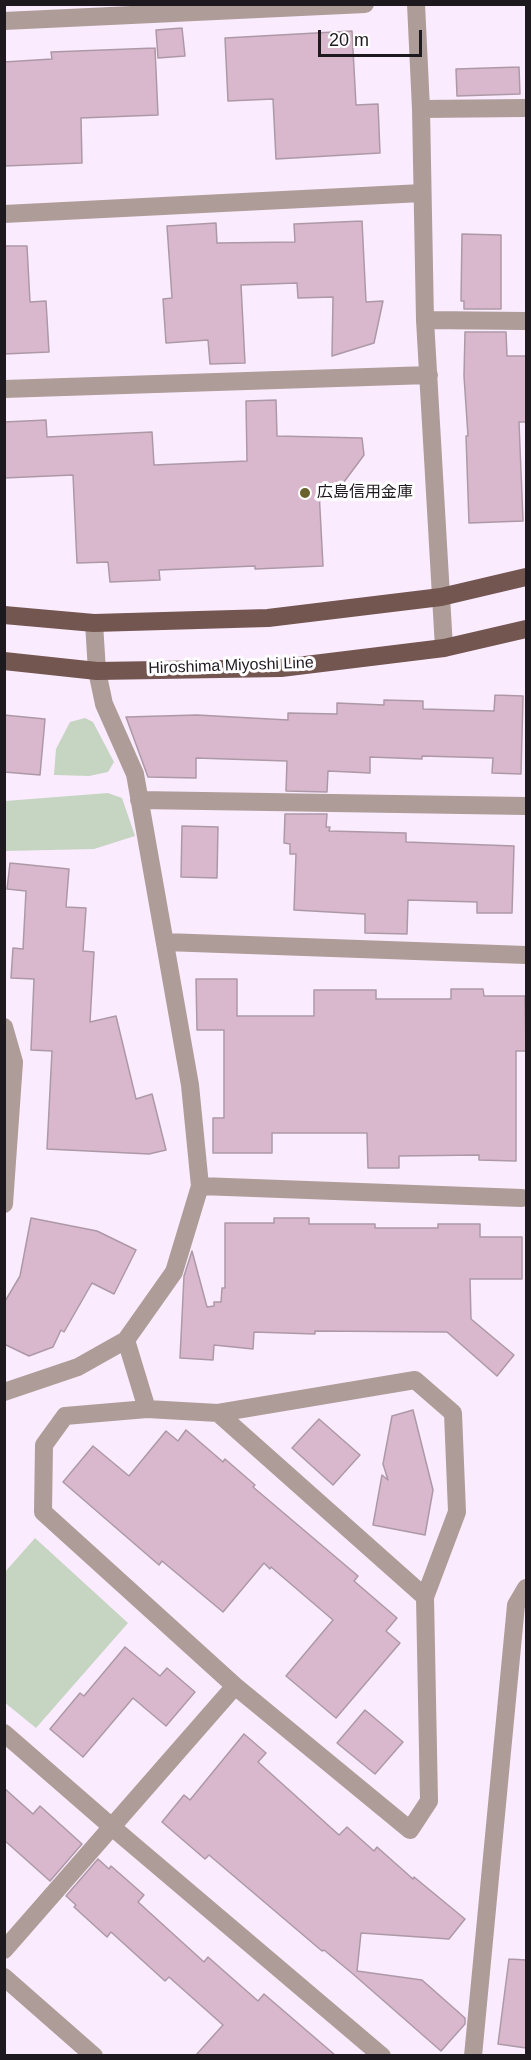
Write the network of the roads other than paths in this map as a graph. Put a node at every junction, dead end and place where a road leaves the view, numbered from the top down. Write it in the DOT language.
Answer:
graph roads {
  1 [pos="365,4"];
  2 [pos="416,4"];
  3 [pos="4,21"];
  4 [pos="526,108"];
  5 [pos="421,109"];
  6 [pos="422,193"];
  7 [pos="4,214"];
  8 [pos="426,320"];
  9 [pos="526,321"];
  10 [pos="429,375"];
  11 [pos="4,389"];
  12 [pos="526,577"];
  13 [pos="441,597"];
  14 [pos="4,615"];
  15 [pos="94,623"];
  16 [pos="526,629"];
  17 [pos="444,648"];
  18 [pos="4,661"];
  19 [pos="98,671"];
  20 [pos="140,800"];
  21 [pos="526,806"];
  22 [pos="165,942"];
  23 [pos="526,955"];
  24 [pos="4,1027"];
  25 [pos="9,1063"];
  26 [pos="200,1186"];
  27 [pos="522,1198"];
  28 [pos="4,1204"];
  29 [pos="126,1340"];
  30 [pos="4,1392"];
  31 [pos="147,1409"];
  32 [pos="218,1413"];
  33 [pos="526,1588"];
  34 [pos="425,1597"];
  35 [pos="236,1686"];
  36 [pos="4,1733"];
  37 [pos="112,1827"];
  38 [pos="4,1950"];
  39 [pos="4,1977"];
  40 [pos="94,2055"];
  41 [pos="382,2055"];
  42 [pos="473,2055"];
  1 -- 3 [label="street"];
  2 -- 5 [label="street"];
  4 -- 5 [label="street"];
  5 -- 6 [label="street"];
  6 -- 7 [label="street"];
  6 -- 8 [label="street"];
  8 -- 9 [label="street"];
  8 -- 10 [label="street"];
  10 -- 11 [label="street"];
  10 -- 13 [label="street"];
  12 -- 13 [label="main road"];
  13 -- 15 [label="main road"];
  13 -- 17 [label="street"];
  14 -- 15 [label="main road"];
  15 -- 19 [label="street"];
  16 -- 17 [label="main road, Hiroshima Miyoshi Line"];
  17 -- 19 [label="main road, Hiroshima Miyoshi Line"];
  18 -- 19 [label="main road, Hiroshima Miyoshi Line"];
  19 -- 20 [label="street"];
  20 -- 21 [label="street"];
  20 -- 22 [label="street"];
  22 -- 23 [label="street"];
  22 -- 26 [label="street"];
  24 -- 25 [label="street"];
  25 -- 28 [label="street"];
  26 -- 27 [label="street"];
  26 -- 29 [label="street"];
  29 -- 30 [label="street"];
  29 -- 31 [label="street"];
  31 -- 32 [label="street"];
  31 -- 35 [label="street"];
  32 -- 34 [label="street"];
  32 -- 34 [label="street"];
  33 -- 42 [label="street"];
  34 -- 35 [label="street"];
  35 -- 37 [label="street"];
  36 -- 37 [label="street"];
  37 -- 38 [label="street"];
  37 -- 41 [label="street"];
  39 -- 40 [label="street"];
}
